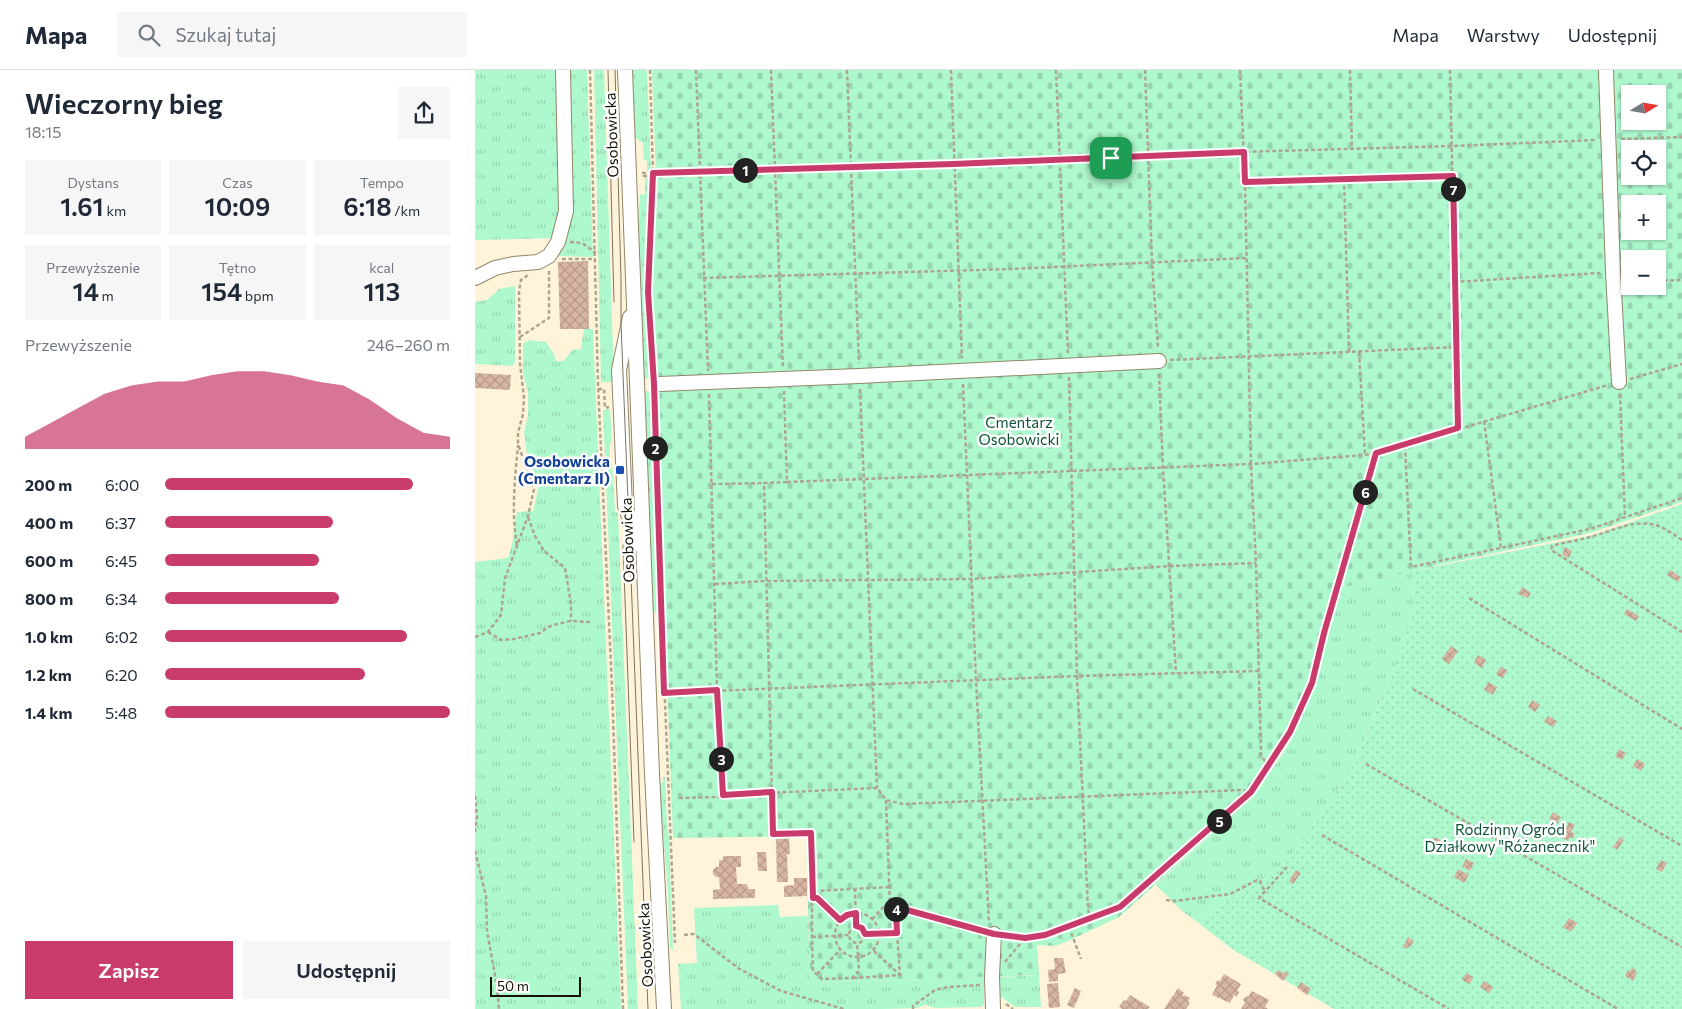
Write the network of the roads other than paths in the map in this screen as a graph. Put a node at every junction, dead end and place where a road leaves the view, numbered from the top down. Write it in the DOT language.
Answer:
graph roads {
  1 [pos="563,70"];
  2 [pos="625,70"];
  3 [pos="1606,70"];
  4 [pos="475,278"];
  5 [pos="1159,361"];
  6 [pos="1619,382"];
  7 [pos="655,384"];
  8 [pos="992,933"];
  9 [pos="663,1009"];
  10 [pos="993,1009"];
  1 -- 4 [label="street"];
  2 -- 9 [label="street, Osobowicka"];
  3 -- 6 [label="street"];
  5 -- 7 [label="street"];
  8 -- 10 [label="street"];
}
